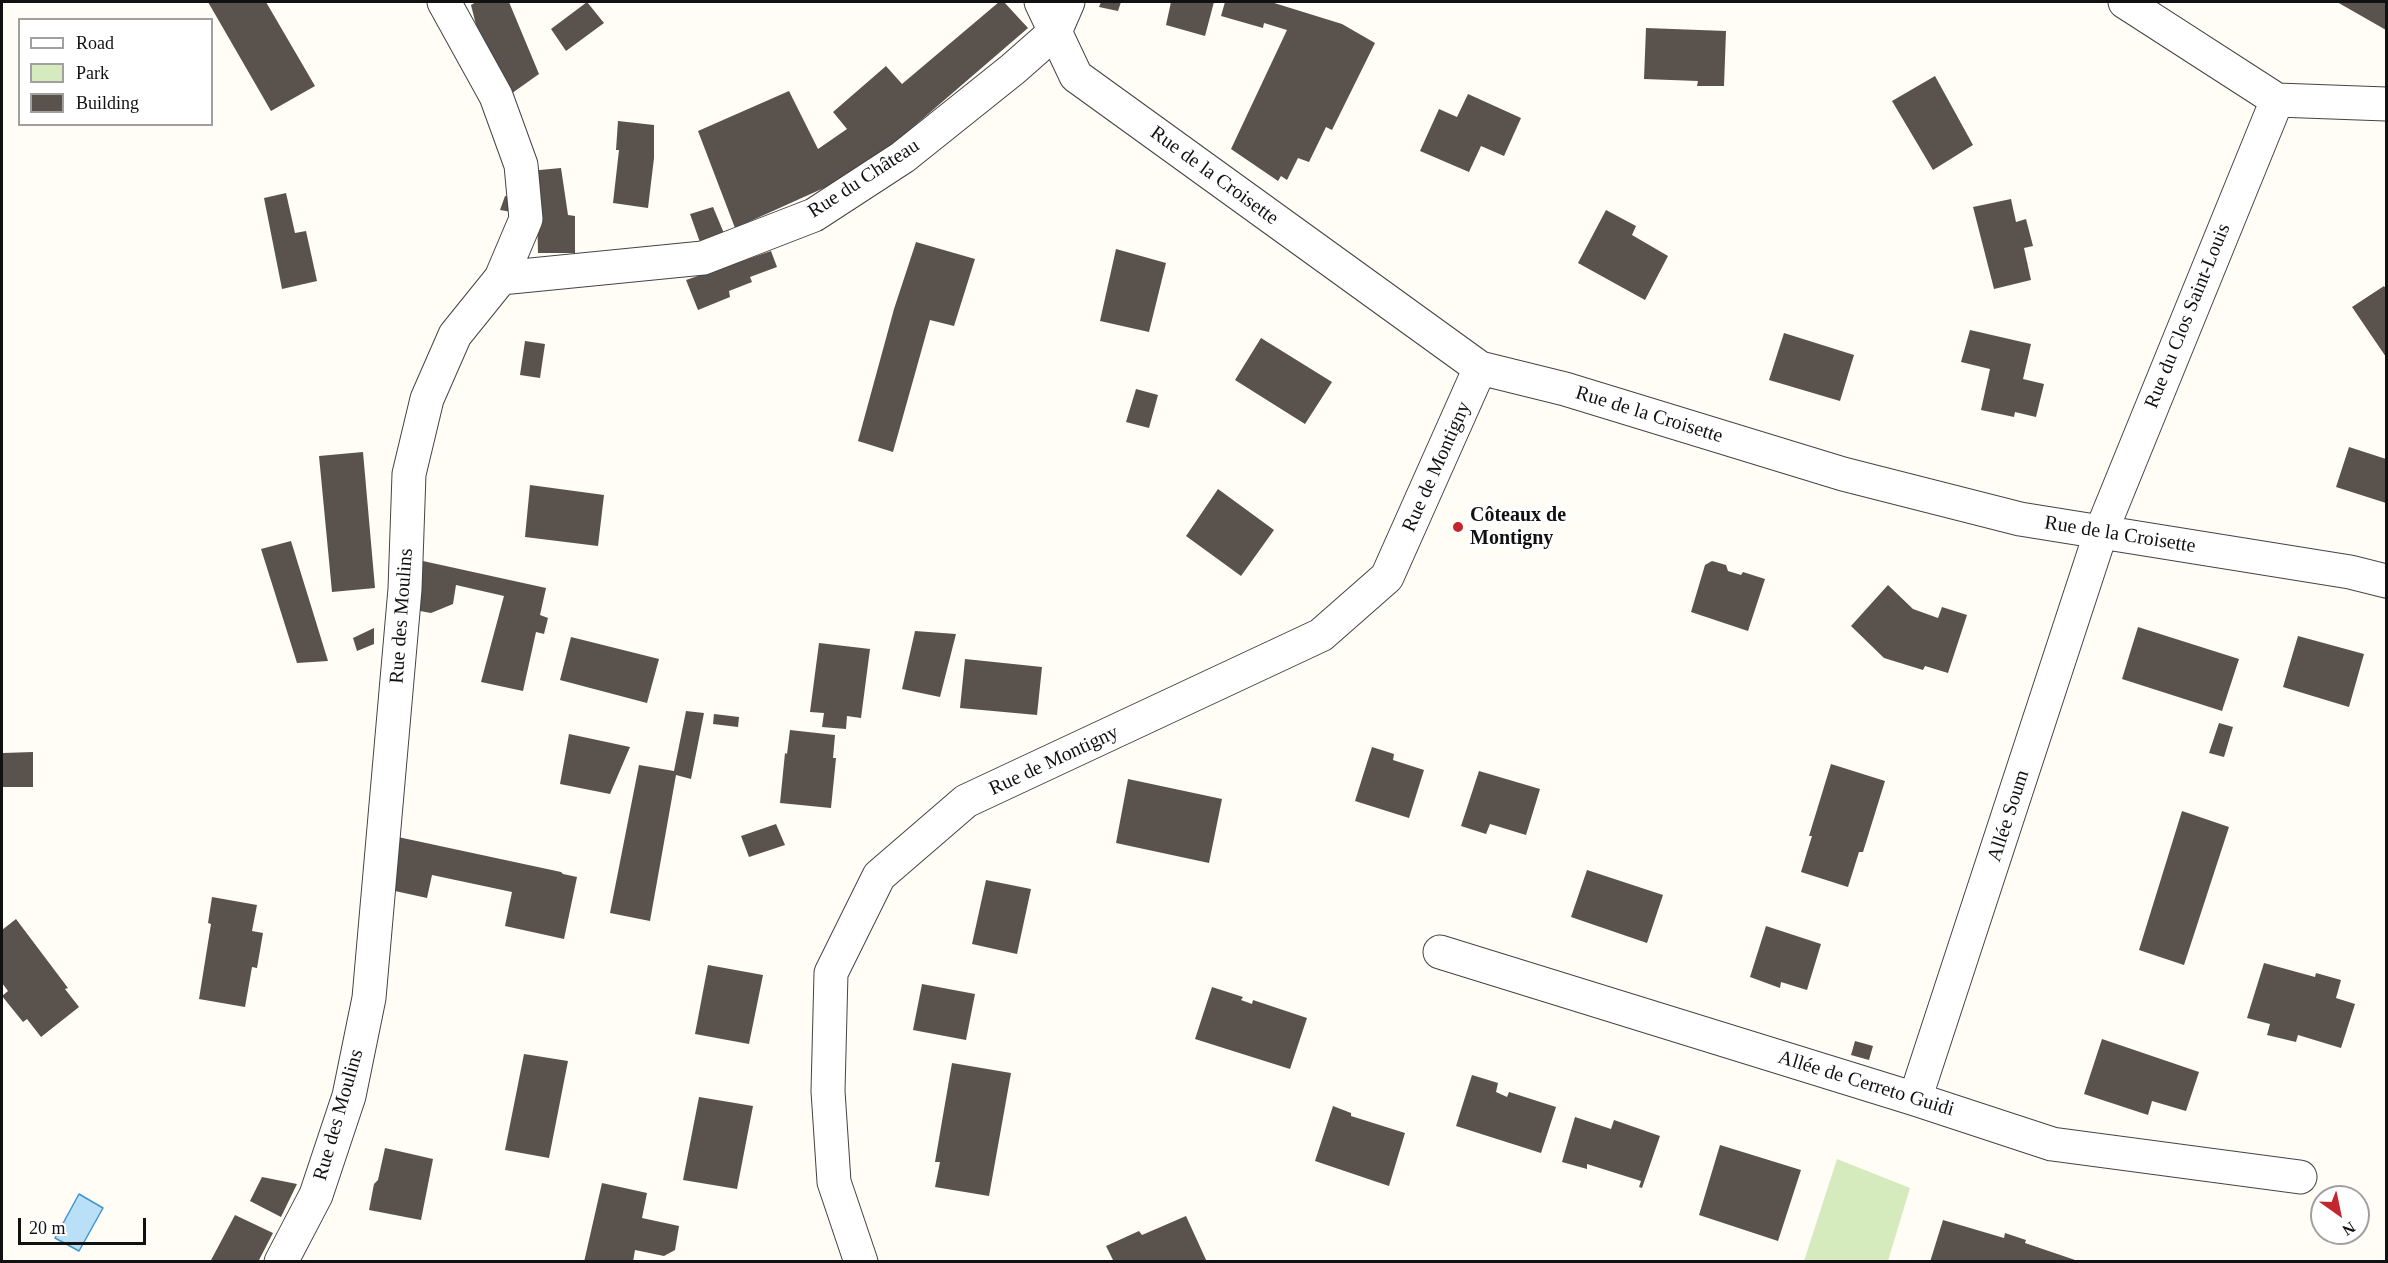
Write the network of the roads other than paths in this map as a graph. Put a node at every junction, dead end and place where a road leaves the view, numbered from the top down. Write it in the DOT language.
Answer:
graph roads {
  1 [pos="444,2"];
  2 [pos="1041,2"];
  3 [pos="1068,2"];
  4 [pos="2125,2"];
  5 [pos="1055,32"];
  6 [pos="2277,100"];
  7 [pos="2386,104"];
  8 [pos="501,278"];
  9 [pos="1480,368"];
  10 [pos="2101,532"];
  11 [pos="2386,581"];
  12 [pos="1440,952"];
  13 [pos="1915,1099"];
  14 [pos="2300,1177"];
  15 [pos="280,1262"];
  16 [pos="861,1262"];
  1 -- 8 [label="street, Rue des Moulins"];
  2 -- 5 [label="street, Rue de la Croisette"];
  3 -- 5 [label="street, Rue du Château"];
  4 -- 6 [label="street"];
  5 -- 8 [label="street, Rue du Château"];
  5 -- 9 [label="street, Rue de la Croisette"];
  6 -- 7 [label="street"];
  6 -- 10 [label="street, Rue du Clos Saint-Louis"];
  8 -- 15 [label="street, Rue des Moulins"];
  9 -- 10 [label="street, Rue de la Croisette"];
  9 -- 16 [label="street, Rue de Montigny"];
  10 -- 11 [label="street, Rue de la Croisette"];
  10 -- 13 [label="street, Allée Soum"];
  12 -- 13 [label="street, Allée de Cerreto Guidi"];
  13 -- 14 [label="street, Allée de Cerreto Guidi"];
}
